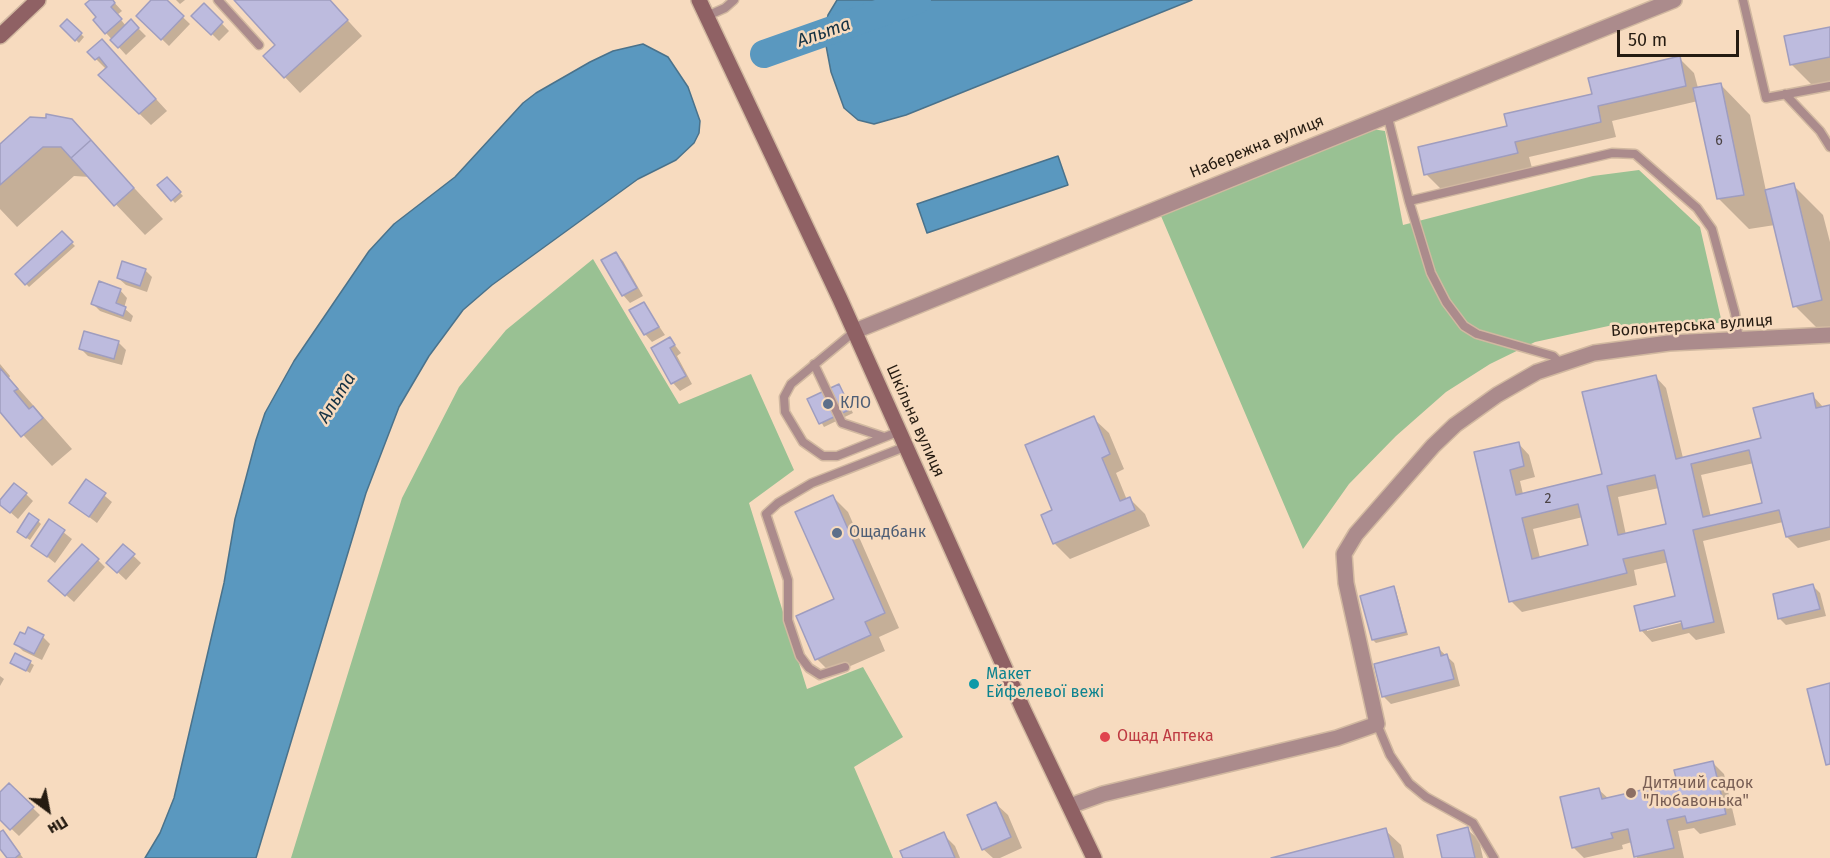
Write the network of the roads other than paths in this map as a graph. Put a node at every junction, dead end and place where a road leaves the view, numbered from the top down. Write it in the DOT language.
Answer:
graph roads {
  1 [pos="38,0"];
  2 [pos="218,0"];
  3 [pos="699,0"];
  4 [pos="734,0"];
  5 [pos="1674,0"];
  6 [pos="1743,0"];
  7 [pos="707,16"];
  8 [pos="0,36"];
  9 [pos="260,45"];
  10 [pos="1830,86"];
  11 [pos="1785,94"];
  12 [pos="1387,114"];
  13 [pos="1830,147"];
  14 [pos="1409,201"];
  15 [pos="855,331"];
  16 [pos="1830,335"];
  17 [pos="1738,339"];
  18 [pos="1560,363"];
  19 [pos="814,364"];
  20 [pos="900,431"];
  21 [pos="884,438"];
  22 [pos="906,446"];
  23 [pos="846,667"];
  24 [pos="1377,724"];
  25 [pos="1070,807"];
  26 [pos="1094,858"];
  27 [pos="1494,858"];
  1 -- 8 [label="main road"];
  2 -- 9 [label="lane"];
  3 -- 7 [label="main road, Шкільна вулиця"];
  4 -- 7 [label="lane"];
  5 -- 12 [label="street, Набережна вулиця"];
  6 -- 11 [label="lane"];
  7 -- 15 [label="main road, Шкільна вулиця"];
  10 -- 11 [label="lane"];
  11 -- 13 [label="lane"];
  12 -- 14 [label="lane"];
  12 -- 15 [label="street, Набережна вулиця"];
  14 -- 17 [label="lane"];
  14 -- 18 [label="lane"];
  15 -- 19 [label="lane"];
  15 -- 20 [label="main road, Шкільна вулиця"];
  16 -- 17 [label="street, Волонтерська вулиця"];
  17 -- 18 [label="street, Волонтерська вулиця"];
  18 -- 24 [label="street, Волонтерська вулиця"];
  19 -- 21 [label="lane"];
  19 -- 21 [label="lane"];
  20 -- 21 [label="lane"];
  20 -- 22 [label="main road, Шкільна вулиця"];
  22 -- 23 [label="lane"];
  22 -- 25 [label="main road, Шкільна вулиця"];
  24 -- 25 [label="street"];
  24 -- 27 [label="lane"];
  25 -- 26 [label="main road, Шкільна вулиця"];
}
